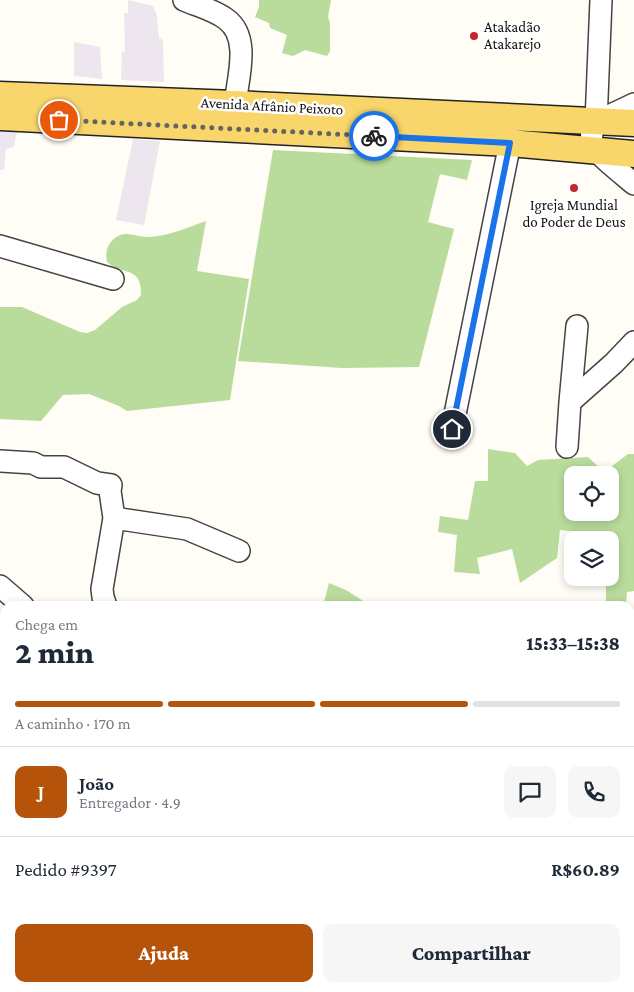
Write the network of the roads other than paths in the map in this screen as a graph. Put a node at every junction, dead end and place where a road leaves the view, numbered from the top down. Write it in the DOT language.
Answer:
graph roads {
  1 [pos="184,0"];
  2 [pos="601,0"];
  3 [pos="0,95"];
  4 [pos="235,104"];
  5 [pos="634,104"];
  6 [pos="0,117"];
  7 [pos="596,122"];
  8 [pos="634,123"];
  9 [pos="510,143"];
  10 [pos="596,150"];
  11 [pos="634,154"];
  12 [pos="634,184"];
  13 [pos="0,246"];
  14 [pos="113,279"];
  15 [pos="578,326"];
  16 [pos="634,342"];
  17 [pos="570,402"];
  18 [pos="452,429"];
  19 [pos="567,447"];
  20 [pos="0,461"];
  21 [pos="114,518"];
  22 [pos="239,551"];
  23 [pos="0,586"];
  24 [pos="17,601"];
  25 [pos="104,601"];
  1 -- 4 [label="street"];
  2 -- 7 [label="street"];
  3 -- 4 [label="main road, Avenida Afrânio Peixoto"];
  4 -- 7 [label="main road, Avenida Afrânio Peixoto"];
  5 -- 7 [label="street"];
  6 -- 9 [label="main road, Avenida Afrânio Peixoto"];
  7 -- 8 [label="main road, Avenida Afrânio Peixoto"];
  7 -- 10 [label="street"];
  9 -- 10 [label="main road, Avenida Afrânio Peixoto"];
  9 -- 18 [label="street"];
  10 -- 11 [label="main road, Avenida Afrânio Peixoto"];
  10 -- 12 [label="street"];
  13 -- 14 [label="street"];
  15 -- 17 [label="street"];
  16 -- 17 [label="street"];
  17 -- 19 [label="street"];
  20 -- 21 [label="street"];
  21 -- 22 [label="street"];
  21 -- 25 [label="street"];
  23 -- 24 [label="street"];
}
